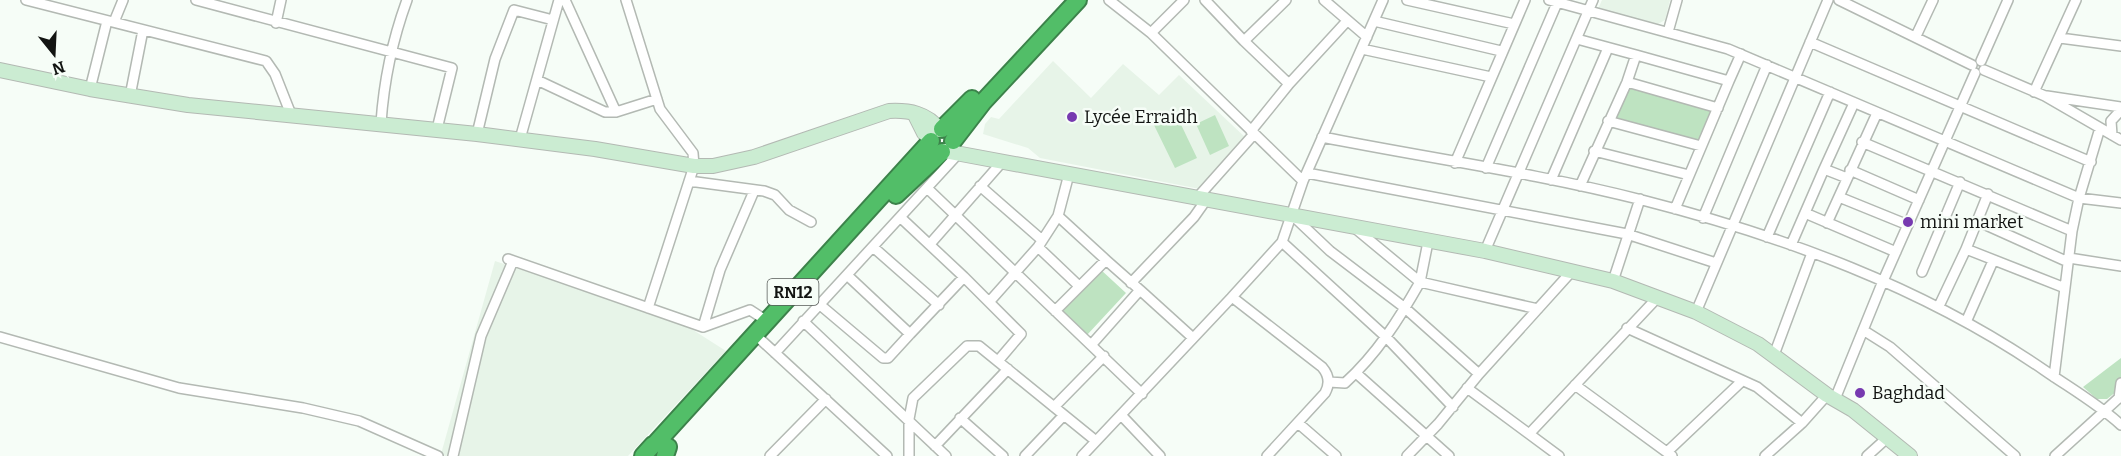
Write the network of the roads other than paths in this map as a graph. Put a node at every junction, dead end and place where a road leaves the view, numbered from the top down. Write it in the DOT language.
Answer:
graph roads {
  1 [pos="26,0"];
  2 [pos="123,0"];
  3 [pos="196,0"];
  4 [pos="281,0"];
  5 [pos="407,0"];
  6 [pos="559,0"];
  7 [pos="565,0"];
  8 [pos="626,0"];
  9 [pos="1065,0"];
  10 [pos="1078,0"];
  11 [pos="1109,0"];
  12 [pos="1184,0"];
  13 [pos="1204,0"];
  14 [pos="1286,0"];
  15 [pos="1324,0"];
  16 [pos="1383,0"];
  17 [pos="1407,0"];
  18 [pos="1526,0"];
  19 [pos="1593,0"];
  20 [pos="1677,0"];
  21 [pos="1828,0"];
  22 [pos="1839,0"];
  23 [pos="1866,0"];
  24 [pos="1933,0"];
  25 [pos="2008,0"];
  26 [pos="2076,0"];
  27 [pos="1553,2"];
  28 [pos="220,3"];
  29 [pos="1588,11"];
  30 [pos="1861,11"];
  31 [pos="553,20"];
  32 [pos="1347,21"];
  33 [pos="1374,21"];
  34 [pos="111,22"];
  35 [pos="276,23"];
  36 [pos="1514,24"];
  37 [pos="143,30"];
  38 [pos="1668,32"];
  39 [pos="1151,33"];
  40 [pos="1917,36"];
  41 [pos="1366,37"];
  42 [pos="2060,38"];
  43 [pos="1577,39"];
  44 [pos="1244,41"];
  45 [pos="1810,42"];
  46 [pos="2121,46"];
  47 [pos="1608,48"];
  48 [pos="1362,49"];
  49 [pos="1501,51"];
  50 [pos="390,52"];
  51 [pos="1741,54"];
  52 [pos="1636,55"];
  53 [pos="1767,65"];
  54 [pos="1978,67"];
  55 [pos="0,70"];
  56 [pos="1797,76"];
  57 [pos="1491,77"];
  58 [pos="537,80"];
  59 [pos="1729,81"];
  60 [pos="1627,82"];
  61 [pos="1289,84"];
  62 [pos="90,89"];
  63 [pos="1830,92"];
  64 [pos="2034,92"];
  65 [pos="130,96"];
  66 [pos="2045,96"];
  67 [pos="657,99"];
  68 [pos="1854,103"];
  69 [pos="1960,107"];
  70 [pos="1718,108"];
  71 [pos="2121,108"];
  72 [pos="616,112"];
  73 [pos="1877,113"];
  74 [pos="292,117"];
  75 [pos="1608,121"];
  76 [pos="381,123"];
  77 [pos="2100,128"];
  78 [pos="437,129"];
  79 [pos="1253,133"];
  80 [pos="477,134"];
  81 [pos="1322,137"];
  82 [pos="2116,138"];
  83 [pos="520,140"];
  84 [pos="944,142"];
  85 [pos="1862,142"];
  86 [pos="1945,143"];
  87 [pos="1701,146"];
  88 [pos="1594,151"];
  89 [pos="1002,162"];
  90 [pos="2091,162"];
  91 [pos="1455,163"];
  92 [pos="694,166"];
  93 [pos="1486,168"];
  94 [pos="1824,169"];
  95 [pos="1931,171"];
  96 [pos="1520,173"];
  97 [pos="1069,174"];
  98 [pos="1849,174"];
  99 [pos="1689,175"];
  100 [pos="1305,177"];
  101 [pos="1551,180"];
  102 [pos="689,181"];
  103 [pos="1960,182"];
  104 [pos="980,186"];
  105 [pos="1580,186"];
  106 [pos="927,188"];
  107 [pos="754,191"];
  108 [pos="1988,194"];
  109 [pos="1839,197"];
  110 [pos="2079,198"];
  111 [pos="1201,199"];
  112 [pos="1640,199"];
  113 [pos="1919,200"];
  114 [pos="2121,203"];
  115 [pos="1675,209"];
  116 [pos="1502,212"];
  117 [pos="1291,213"];
  118 [pos="1805,213"];
  119 [pos="955,214"];
  120 [pos="1058,216"];
  121 [pos="900,217"];
  122 [pos="1703,218"];
  123 [pos="1977,221"];
  124 [pos="811,222"];
  125 [pos="1827,223"];
  126 [pos="1732,225"];
  127 [pos="1908,225"];
  128 [pos="1354,228"];
  129 [pos="2072,231"];
  130 [pos="1627,234"];
  131 [pos="1767,237"];
  132 [pos="1282,242"];
  133 [pos="1428,242"];
  134 [pos="930,243"];
  135 [pos="1040,244"];
  136 [pos="1791,245"];
  137 [pos="873,246"];
  138 [pos="1966,249"];
  139 [pos="1485,250"];
  140 [pos="1896,252"];
  141 [pos="1812,254"];
  142 [pos="1106,260"];
  143 [pos="2069,260"];
  144 [pos="1993,261"];
  145 [pos="1716,263"];
  146 [pos="2121,266"];
  147 [pos="1572,271"];
  148 [pos="1015,272"];
  149 [pos="1922,272"];
  150 [pos="848,275"];
  151 [pos="964,277"];
  152 [pos="1613,281"];
  153 [pos="1883,281"];
  154 [pos="1420,282"];
  155 [pos="1131,283"];
  156 [pos="1079,286"];
  157 [pos="2065,288"];
  158 [pos="1140,290"];
  159 [pos="1232,297"];
  160 [pos="1658,297"];
  161 [pos="990,301"];
  162 [pos="819,304"];
  163 [pos="939,305"];
  164 [pos="1939,306"];
  165 [pos="648,308"];
  166 [pos="1405,308"];
  167 [pos="1538,309"];
  168 [pos="1055,311"];
  169 [pos="1696,312"];
  170 [pos="767,321"];
  171 [pos="803,321"];
  172 [pos="1966,322"];
  173 [pos="703,327"];
  174 [pos="1627,328"];
  175 [pos="1863,330"];
  176 [pos="910,333"];
  177 [pos="0,337"];
  178 [pos="1386,337"];
  179 [pos="1193,338"];
  180 [pos="761,340"];
  181 [pos="1092,344"];
  182 [pos="776,353"];
  183 [pos="1104,356"];
  184 [pos="1774,356"];
  185 [pos="998,361"];
  186 [pos="1008,369"];
  187 [pos="1356,373"];
  188 [pos="1479,374"];
  189 [pos="2054,377"];
  190 [pos="1329,382"];
  191 [pos="1741,382"];
  192 [pos="2121,383"];
  193 [pos="1575,385"];
  194 [pos="1467,388"];
  195 [pos="1142,394"];
  196 [pos="1831,397"];
  197 [pos="2120,398"];
  198 [pos="826,399"];
  199 [pos="1453,406"];
  200 [pos="1054,407"];
  201 [pos="2104,410"];
  202 [pos="1064,415"];
  203 [pos="1122,416"];
  204 [pos="960,418"];
  205 [pos="909,419"];
  206 [pos="1298,423"];
  207 [pos="1802,423"];
  208 [pos="2121,425"];
  209 [pos="1530,433"];
  210 [pos="1425,437"];
  211 [pos="1887,438"];
  212 [pos="1096,441"];
  213 [pos="935,446"];
  214 [pos="779,448"];
  215 [pos="666,451"];
  216 [pos="1670,454"];
  217 [pos="438,456"];
  218 [pos="453,456"];
  219 [pos="643,456"];
  220 [pos="770,456"];
  221 [pos="787,456"];
  222 [pos="887,456"];
  223 [pos="909,456"];
  224 [pos="946,456"];
  225 [pos="1002,456"];
  226 [pos="1025,456"];
  227 [pos="1082,456"];
  228 [pos="1160,456"];
  229 [pos="1268,456"];
  230 [pos="1336,456"];
  231 [pos="1407,456"];
  232 [pos="1449,456"];
  233 [pos="1559,456"];
  234 [pos="1765,456"];
  235 [pos="1867,456"];
  236 [pos="1910,456"];
  237 [pos="2015,456"];
  238 [pos="2055,456"];
  1 -- 34 [label="street"];
  2 -- 34 [label="street"];
  3 -- 28 [label="street"];
  4 -- 35 [label="street"];
  5 -- 50 [label="street"];
  6 -- 31 [label="street"];
  7 -- 72 [label="street"];
  8 -- 67 [label="street"];
  9 -- 84 [label="highway, RN12"];
  10 -- 84 [label="highway, RN12"];
  11 -- 39 [label="street"];
  12 -- 39 [label="street"];
  13 -- 44 [label="street"];
  14 -- 44 [label="street"];
  15 -- 32 [label="street"];
  16 -- 33 [label="street"];
  17 -- 36 [label="street"];
  18 -- 36 [label="street"];
  19 -- 29 [label="street"];
  20 -- 38 [label="street"];
  21 -- 45 [label="street"];
  22 -- 30 [label="street"];
  23 -- 30 [label="street"];
  24 -- 40 [label="street"];
  25 -- 54 [label="street"];
  26 -- 42 [label="street"];
  27 -- 29 [label="street"];
  27 -- 93 [label="street"];
  28 -- 35 [label="street"];
  29 -- 38 [label="street"];
  29 -- 43 [label="street"];
  30 -- 40 [label="street"];
  31 -- 58 [label="street"];
  31 -- 80 [label="street"];
  32 -- 41 [label="street"];
  32 -- 61 [label="street"];
  33 -- 41 [label="street"];
  33 -- 49 [label="street"];
  34 -- 37 [label="street"];
  34 -- 62 [label="street"];
  35 -- 50 [label="street"];
  36 -- 49 [label="street"];
  37 -- 65 [label="street"];
  37 -- 74 [label="street"];
  38 -- 51 [label="street"];
  39 -- 79 [label="street"];
  40 -- 54 [label="street"];
  41 -- 48 [label="street"];
  42 -- 46 [label="street"];
  42 -- 64 [label="street"];
  43 -- 47 [label="street"];
  43 -- 96 [label="street"];
  44 -- 61 [label="street"];
  45 -- 56 [label="street"];
  45 -- 69 [label="street"];
  47 -- 52 [label="street"];
  47 -- 101 [label="street"];
  48 -- 57 [label="street"];
  48 -- 81 [label="street"];
  49 -- 57 [label="street"];
  50 -- 76 [label="street"];
  50 -- 78 [label="street"];
  51 -- 53 [label="street"];
  51 -- 59 [label="street"];
  52 -- 59 [label="street"];
  52 -- 60 [label="street"];
  53 -- 56 [label="street"];
  53 -- 122 [label="street"];
  54 -- 64 [label="street"];
  54 -- 69 [label="street"];
  55 -- 62 [label="street"];
  56 -- 63 [label="street"];
  56 -- 126 [label="street"];
  57 -- 91 [label="street"];
  58 -- 72 [label="street"];
  58 -- 83 [label="street"];
  59 -- 70 [label="street"];
  60 -- 70 [label="street"];
  60 -- 75 [label="street"];
  61 -- 79 [label="street"];
  62 -- 65 [label="street"];
  63 -- 68 [label="street"];
  63 -- 131 [label="street"];
  64 -- 66 [label="street"];
  65 -- 74 [label="street"];
  66 -- 71 [label="street"];
  66 -- 77 [label="street"];
  67 -- 72 [label="street"];
  67 -- 92 [label="street"];
  68 -- 73 [label="street"];
  68 -- 94 [label="street"];
  69 -- 86 [label="street"];
  69 -- 90 [label="street"];
  70 -- 87 [label="street"];
  71 -- 82 [label="street"];
  73 -- 85 [label="street"];
  73 -- 86 [label="street"];
  74 -- 76 [label="street"];
  75 -- 87 [label="street"];
  75 -- 88 [label="street"];
  76 -- 78 [label="street"];
  77 -- 82 [label="street"];
  77 -- 90 [label="street"];
  78 -- 80 [label="street"];
  79 -- 100 [label="street"];
  79 -- 111 [label="street"];
  80 -- 83 [label="street"];
  81 -- 91 [label="street"];
  81 -- 100 [label="street"];
  83 -- 92 [label="street"];
  84 -- 89 [label="street"];
  84 -- 92 [label="street"];
  84 -- 106 [label="street"];
  84 -- 170 [label="highway, RN12"];
  84 -- 180 [label="highway, RN12"];
  85 -- 95 [label="street"];
  85 -- 98 [label="street"];
  86 -- 95 [label="street"];
  86 -- 110 [label="street"];
  87 -- 99 [label="street"];
  88 -- 99 [label="street"];
  88 -- 105 [label="street"];
  89 -- 97 [label="street"];
  89 -- 104 [label="street"];
  90 -- 110 [label="street"];
  91 -- 93 [label="street"];
  92 -- 102 [label="street"];
  93 -- 96 [label="street"];
  94 -- 98 [label="street"];
  94 -- 118 [label="street"];
  95 -- 103 [label="street"];
  95 -- 113 [label="street"];
  96 -- 101 [label="street"];
  96 -- 116 [label="street"];
  97 -- 111 [label="street"];
  97 -- 120 [label="street"];
  98 -- 109 [label="street"];
  98 -- 113 [label="street"];
  99 -- 115 [label="street"];
  100 -- 116 [label="street"];
  100 -- 117 [label="street"];
  101 -- 105 [label="street"];
  102 -- 107 [label="street"];
  102 -- 165 [label="street"];
  103 -- 108 [label="street"];
  103 -- 149 [label="street"];
  104 -- 119 [label="street"];
  104 -- 135 [label="street"];
  105 -- 112 [label="street"];
  106 -- 119 [label="street"];
  106 -- 121 [label="street"];
  107 -- 124 [label="street"];
  107 -- 173 [label="street"];
  108 -- 123 [label="street"];
  108 -- 129 [label="street"];
  109 -- 125 [label="street"];
  109 -- 127 [label="street"];
  110 -- 114 [label="street"];
  110 -- 129 [label="street"];
  111 -- 117 [label="street"];
  111 -- 155 [label="street"];
  112 -- 115 [label="street"];
  112 -- 130 [label="street"];
  113 -- 127 [label="street"];
  115 -- 122 [label="street"];
  116 -- 130 [label="street"];
  116 -- 139 [label="street"];
  117 -- 128 [label="street"];
  117 -- 132 [label="street"];
  117 -- 166 [label="street"];
  118 -- 125 [label="street"];
  118 -- 136 [label="street"];
  119 -- 134 [label="street"];
  119 -- 148 [label="street"];
  120 -- 135 [label="street"];
  120 -- 142 [label="street"];
  121 -- 134 [label="street"];
  121 -- 137 [label="street"];
  122 -- 126 [label="street"];
  123 -- 138 [label="street"];
  123 -- 143 [label="street"];
  125 -- 140 [label="street"];
  126 -- 131 [label="street"];
  126 -- 145 [label="street"];
  127 -- 140 [label="street"];
  128 -- 133 [label="street"];
  128 -- 154 [label="street"];
  129 -- 143 [label="street"];
  130 -- 145 [label="street"];
  130 -- 152 [label="street"];
  131 -- 136 [label="street"];
  132 -- 159 [label="street"];
  132 -- 178 [label="street"];
  133 -- 139 [label="street"];
  133 -- 154 [label="street"];
  134 -- 151 [label="street"];
  135 -- 148 [label="street"];
  135 -- 156 [label="street"];
  136 -- 141 [label="street"];
  137 -- 150 [label="street"];
  137 -- 163 [label="street"];
  138 -- 144 [label="street"];
  138 -- 164 [label="street"];
  139 -- 147 [label="street"];
  140 -- 153 [label="street"];
  141 -- 153 [label="street"];
  141 -- 184 [label="street"];
  142 -- 155 [label="street"];
  142 -- 156 [label="street"];
  143 -- 146 [label="street"];
  143 -- 157 [label="street"];
  144 -- 157 [label="street"];
  144 -- 172 [label="street"];
  145 -- 169 [label="street"];
  147 -- 152 [label="street"];
  147 -- 167 [label="street"];
  148 -- 161 [label="street"];
  148 -- 168 [label="street"];
  150 -- 162 [label="street"];
  150 -- 176 [label="street"];
  151 -- 161 [label="street"];
  151 -- 163 [label="street"];
  152 -- 160 [label="street"];
  153 -- 164 [label="street"];
  153 -- 175 [label="street"];
  154 -- 166 [label="street"];
  154 -- 167 [label="street"];
  155 -- 158 [label="street"];
  156 -- 168 [label="street"];
  157 -- 189 [label="street"];
  158 -- 179 [label="street"];
  158 -- 181 [label="street"];
  159 -- 179 [label="street"];
  159 -- 190 [label="street"];
  160 -- 169 [label="street"];
  160 -- 174 [label="street"];
  161 -- 185 [label="street"];
  162 -- 171 [label="street"];
  162 -- 176 [label="street"];
  163 -- 176 [label="street"];
  164 -- 172 [label="street"];
  165 -- 173 [label="street"];
  165 -- 218 [label="street"];
  166 -- 178 [label="street"];
  166 -- 188 [label="street"];
  167 -- 188 [label="street"];
  168 -- 181 [label="street"];
  169 -- 184 [label="street"];
  170 -- 173 [label="street"];
  170 -- 215 [label="highway, RN12"];
  171 -- 182 [label="street"];
  171 -- 205 [label="street"];
  172 -- 189 [label="street"];
  174 -- 191 [label="street"];
  174 -- 193 [label="street"];
  175 -- 196 [label="street"];
  175 -- 237 [label="street"];
  177 -- 217 [label="street"];
  178 -- 187 [label="street"];
  178 -- 199 [label="street"];
  179 -- 195 [label="street"];
  180 -- 182 [label="street"];
  180 -- 215 [label="highway, RN12"];
  181 -- 183 [label="street"];
  182 -- 198 [label="street"];
  183 -- 195 [label="street"];
  183 -- 200 [label="street"];
  184 -- 196 [label="street"];
  185 -- 186 [label="street"];
  185 -- 205 [label="street"];
  186 -- 200 [label="street"];
  186 -- 204 [label="street"];
  187 -- 190 [label="street"];
  187 -- 210 [label="street"];
  188 -- 194 [label="street"];
  189 -- 201 [label="street"];
  190 -- 206 [label="street"];
  191 -- 207 [label="street"];
  191 -- 216 [label="street"];
  192 -- 197 [label="street"];
  193 -- 209 [label="street"];
  193 -- 216 [label="street"];
  194 -- 199 [label="street"];
  194 -- 209 [label="street"];
  195 -- 203 [label="street"];
  196 -- 207 [label="street"];
  196 -- 211 [label="street"];
  197 -- 201 [label="street"];
  198 -- 214 [label="street"];
  198 -- 222 [label="street"];
  199 -- 210 [label="street"];
  200 -- 202 [label="street"];
  201 -- 208 [label="street"];
  201 -- 238 [label="street"];
  202 -- 212 [label="street"];
  202 -- 226 [label="street"];
  203 -- 212 [label="street"];
  203 -- 228 [label="street"];
  204 -- 213 [label="street"];
  204 -- 225 [label="street"];
  205 -- 213 [label="street"];
  205 -- 223 [label="street"];
  206 -- 229 [label="street"];
  206 -- 230 [label="street"];
  207 -- 234 [label="street"];
  209 -- 233 [label="street"];
  210 -- 231 [label="street"];
  210 -- 232 [label="street"];
  211 -- 235 [label="street"];
  211 -- 236 [label="street"];
  212 -- 227 [label="street"];
  213 -- 224 [label="street"];
  214 -- 220 [label="street"];
  214 -- 221 [label="street"];
  215 -- 219 [label="highway, RN12"];
}
